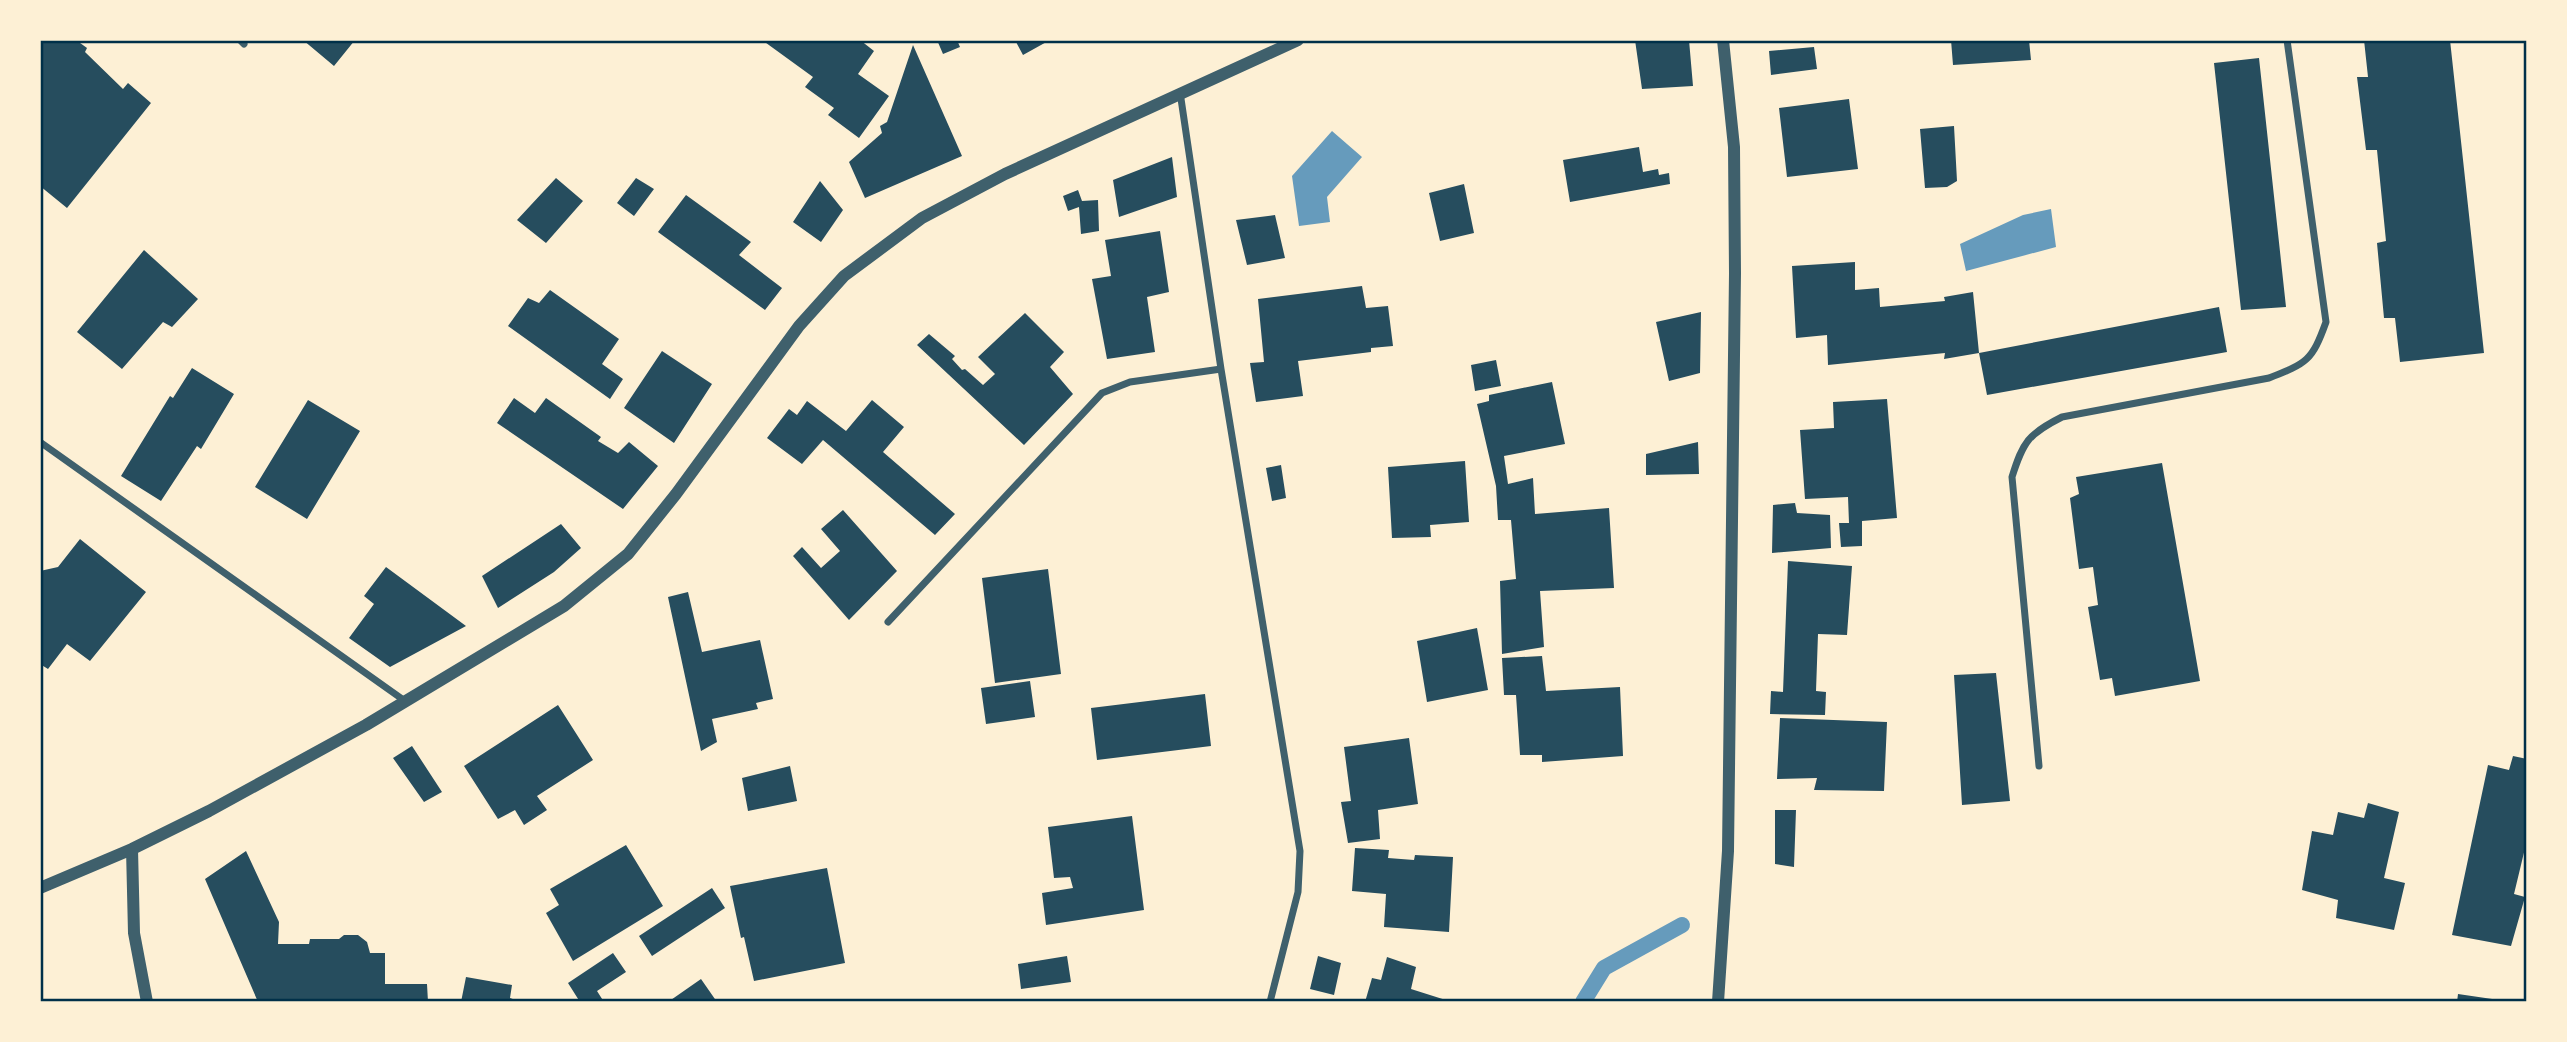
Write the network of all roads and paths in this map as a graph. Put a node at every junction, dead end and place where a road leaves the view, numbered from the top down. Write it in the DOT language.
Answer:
graph roads {
  1 [pos="1298,40"];
  2 [pos="1723,40"];
  3 [pos="2287,40"];
  4 [pos="1180,92"];
  5 [pos="1221,369"];
  6 [pos="40,442"];
  7 [pos="888,622"];
  8 [pos="405,701"];
  9 [pos="2039,766"];
  10 [pos="132,849"];
  11 [pos="40,888"];
  12 [pos="147,1002"];
  13 [pos="1270,1002"];
  14 [pos="1718,1002"];
  1 -- 4 [label="street"];
  2 -- 14 [label="street"];
  3 -- 9 [label="street"];
  4 -- 5 [label="street"];
  4 -- 8 [label="street"];
  5 -- 7 [label="street"];
  5 -- 13 [label="street"];
  6 -- 8 [label="street"];
  8 -- 10 [label="street"];
  10 -- 11 [label="street"];
  10 -- 12 [label="street"];
}
